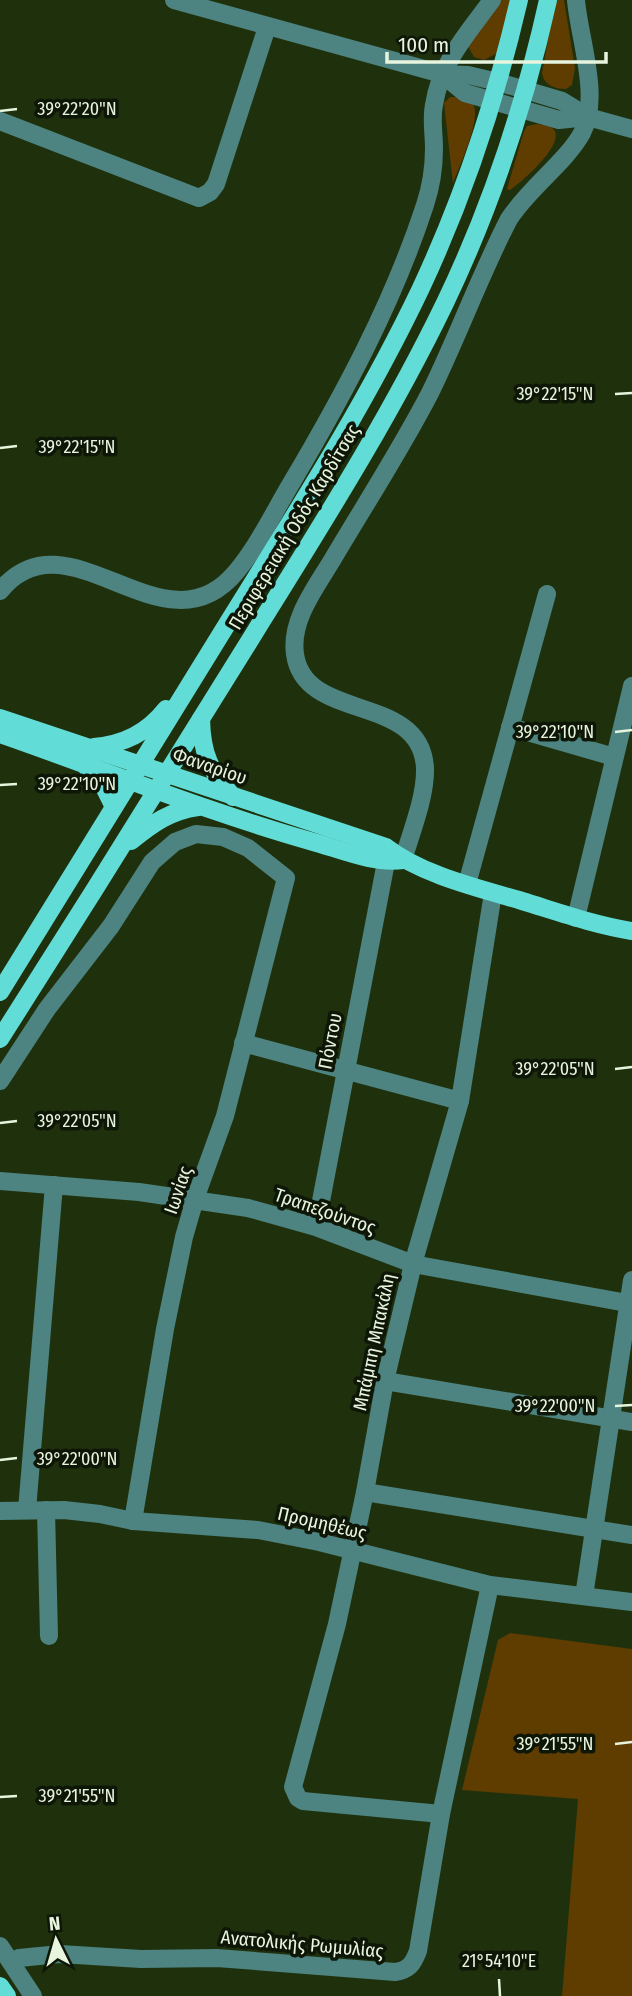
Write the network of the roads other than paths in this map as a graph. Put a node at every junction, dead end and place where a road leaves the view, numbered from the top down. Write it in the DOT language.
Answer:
graph roads {
  1 [pos="174,0"];
  2 [pos="492,0"];
  3 [pos="519,0"];
  4 [pos="548,0"];
  5 [pos="576,0"];
  6 [pos="267,27"];
  7 [pos="442,74"];
  8 [pos="498,82"];
  9 [pos="525,90"];
  10 [pos="493,101"];
  11 [pos="520,109"];
  12 [pos="588,117"];
  13 [pos="0,121"];
  14 [pos="632,130"];
  15 [pos="0,591"];
  16 [pos="547,594"];
  17 [pos="632,686"];
  18 [pos="187,690"];
  19 [pos="0,718"];
  20 [pos="201,719"];
  21 [pos="510,727"];
  22 [pos="0,734"];
  23 [pos="84,755"];
  24 [pos="614,757"];
  25 [pos="141,764"];
  26 [pos="167,774"];
  27 [pos="130,782"];
  28 [pos="157,791"];
  29 [pos="233,797"];
  30 [pos="114,807"];
  31 [pos="204,807"];
  32 [pos="120,850"];
  33 [pos="395,861"];
  34 [pos="467,884"];
  35 [pos="493,892"];
  36 [pos="576,918"];
  37 [pos="632,931"];
  38 [pos="0,992"];
  39 [pos="0,1039"];
  40 [pos="243,1043"];
  41 [pos="346,1070"];
  42 [pos="0,1081"];
  43 [pos="460,1101"];
  44 [pos="0,1181"];
  45 [pos="54,1185"];
  46 [pos="195,1199"];
  47 [pos="316,1227"];
  48 [pos="413,1264"];
  49 [pos="632,1280"];
  50 [pos="630,1304"];
  51 [pos="385,1381"];
  52 [pos="611,1420"];
  53 [pos="632,1423"];
  54 [pos="365,1492"];
  55 [pos="27,1510"];
  56 [pos="46,1510"];
  57 [pos="0,1511"];
  58 [pos="132,1521"];
  59 [pos="594,1529"];
  60 [pos="632,1535"];
  61 [pos="354,1551"];
  62 [pos="490,1585"];
  63 [pos="584,1595"];
  64 [pos="632,1602"];
  65 [pos="50,1636"];
  66 [pos="441,1814"];
  67 [pos="0,1946"];
  68 [pos="11,1962"];
  69 [pos="0,1986"];
  70 [pos="7,1996"];
  71 [pos="33,1996"];
  1 -- 6 [label="street"];
  2 -- 7 [label="street"];
  3 -- 8 [label="main road, Περιφερειακή Οδός Καρδίτσας"];
  4 -- 9 [label="main road, Περιφερειακή Οδός Καρδίτσας"];
  5 -- 12 [label="street"];
  6 -- 7 [label="street"];
  6 -- 13 [label="street"];
  7 -- 8 [label="street"];
  7 -- 10 [label="street"];
  7 -- 15 [label="street"];
  8 -- 9 [label="street"];
  8 -- 10 [label="main road, Περιφερειακή Οδός Καρδίτσας"];
  9 -- 11 [label="main road, Περιφερειακή Οδός Καρδίτσας"];
  9 -- 12 [label="street"];
  10 -- 11 [label="street"];
  10 -- 18 [label="main road, Περιφερειακή Οδός Καρδίτσας"];
  11 -- 12 [label="street"];
  11 -- 20 [label="main road, Περιφερειακή Οδός Καρδίτσας"];
  12 -- 14 [label="street"];
  12 -- 33 [label="street, Πόντου"];
  16 -- 21 [label="street"];
  17 -- 24 [label="street"];
  18 -- 23 [label="main road"];
  18 -- 25 [label="main road, Περιφερειακή Οδός Καρδίτσας"];
  19 -- 23 [label="main road, Φαναρίου"];
  20 -- 26 [label="main road, Περιφερειακή Οδός Καρδίτσας"];
  20 -- 29 [label="main road"];
  21 -- 24 [label="street"];
  21 -- 34 [label="street"];
  22 -- 23 [label="main road, Φαναρίου"];
  23 -- 25 [label="main road, Φαναρίου"];
  23 -- 27 [label="main road, Φαναρίου"];
  23 -- 30 [label="main road"];
  24 -- 36 [label="street"];
  25 -- 26 [label="main road, Φαναρίου"];
  25 -- 27 [label="main road, Περιφερειακή Οδός Καρδίτσας"];
  26 -- 28 [label="main road, Περιφερειακή Οδός Καρδίτσας"];
  26 -- 29 [label="main road, Φαναρίου"];
  27 -- 28 [label="main road, Φαναρίου"];
  27 -- 30 [label="main road, Περιφερειακή Οδός Καρδίτσας"];
  28 -- 31 [label="main road, Φαναρίου"];
  28 -- 32 [label="main road, Περιφερειακή Οδός Καρδίτσας"];
  29 -- 33 [label="main road, Φαναρίου"];
  30 -- 38 [label="main road, Περιφερειακή Οδός Καρδίτσας"];
  31 -- 32 [label="main road"];
  31 -- 33 [label="main road, Φαναρίου"];
  32 -- 39 [label="main road, Περιφερειακή Οδός Καρδίτσας"];
  33 -- 34 [label="main road, Φαναρίου"];
  33 -- 41 [label="street, Πόντου"];
  34 -- 35 [label="main road, Φαναρίου"];
  35 -- 36 [label="main road, Φαναρίου"];
  35 -- 43 [label="street, Μπάμπη Μπακάλη"];
  36 -- 37 [label="main road, Φαναρίου"];
  40 -- 41 [label="street"];
  40 -- 42 [label="street, Ιωνίας"];
  40 -- 46 [label="street, Ιωνίας"];
  41 -- 43 [label="street"];
  41 -- 47 [label="street, Πόντου"];
  43 -- 48 [label="street, Μπάμπη Μπακάλη"];
  44 -- 45 [label="street, Τραπεζούντος"];
  45 -- 46 [label="street, Τραπεζούντος"];
  45 -- 55 [label="street"];
  46 -- 47 [label="street, Τραπεζούντος"];
  46 -- 58 [label="street, Ιωνίας"];
  47 -- 48 [label="street, Τραπεζούντος"];
  48 -- 50 [label="street, Τραπεζούντος"];
  48 -- 51 [label="street, Μπάμπη Μπακάλη"];
  49 -- 50 [label="street"];
  50 -- 52 [label="street"];
  51 -- 52 [label="street"];
  51 -- 54 [label="street, Μπάμπη Μπακάλη"];
  52 -- 53 [label="street"];
  52 -- 59 [label="street"];
  54 -- 59 [label="street"];
  54 -- 61 [label="street, Μπάμπη Μπακάλη"];
  55 -- 56 [label="street, Προμηθέως"];
  55 -- 57 [label="street, Προμηθέως"];
  56 -- 58 [label="street, Προμηθέως"];
  56 -- 65 [label="street"];
  58 -- 61 [label="street, Προμηθέως"];
  59 -- 60 [label="street"];
  59 -- 63 [label="street"];
  61 -- 62 [label="street, Προμηθέως"];
  61 -- 66 [label="street, Μπάμπη Μπακάλη"];
  62 -- 63 [label="street, Προμηθέως"];
  62 -- 66 [label="street, Ανατολικής Ρωμυλίας"];
  63 -- 64 [label="street, Προμηθέως"];
  66 -- 68 [label="street, Ανατολικής Ρωμυλίας"];
  67 -- 68 [label="street"];
  68 -- 71 [label="street"];
  69 -- 70 [label="main road"];
}
